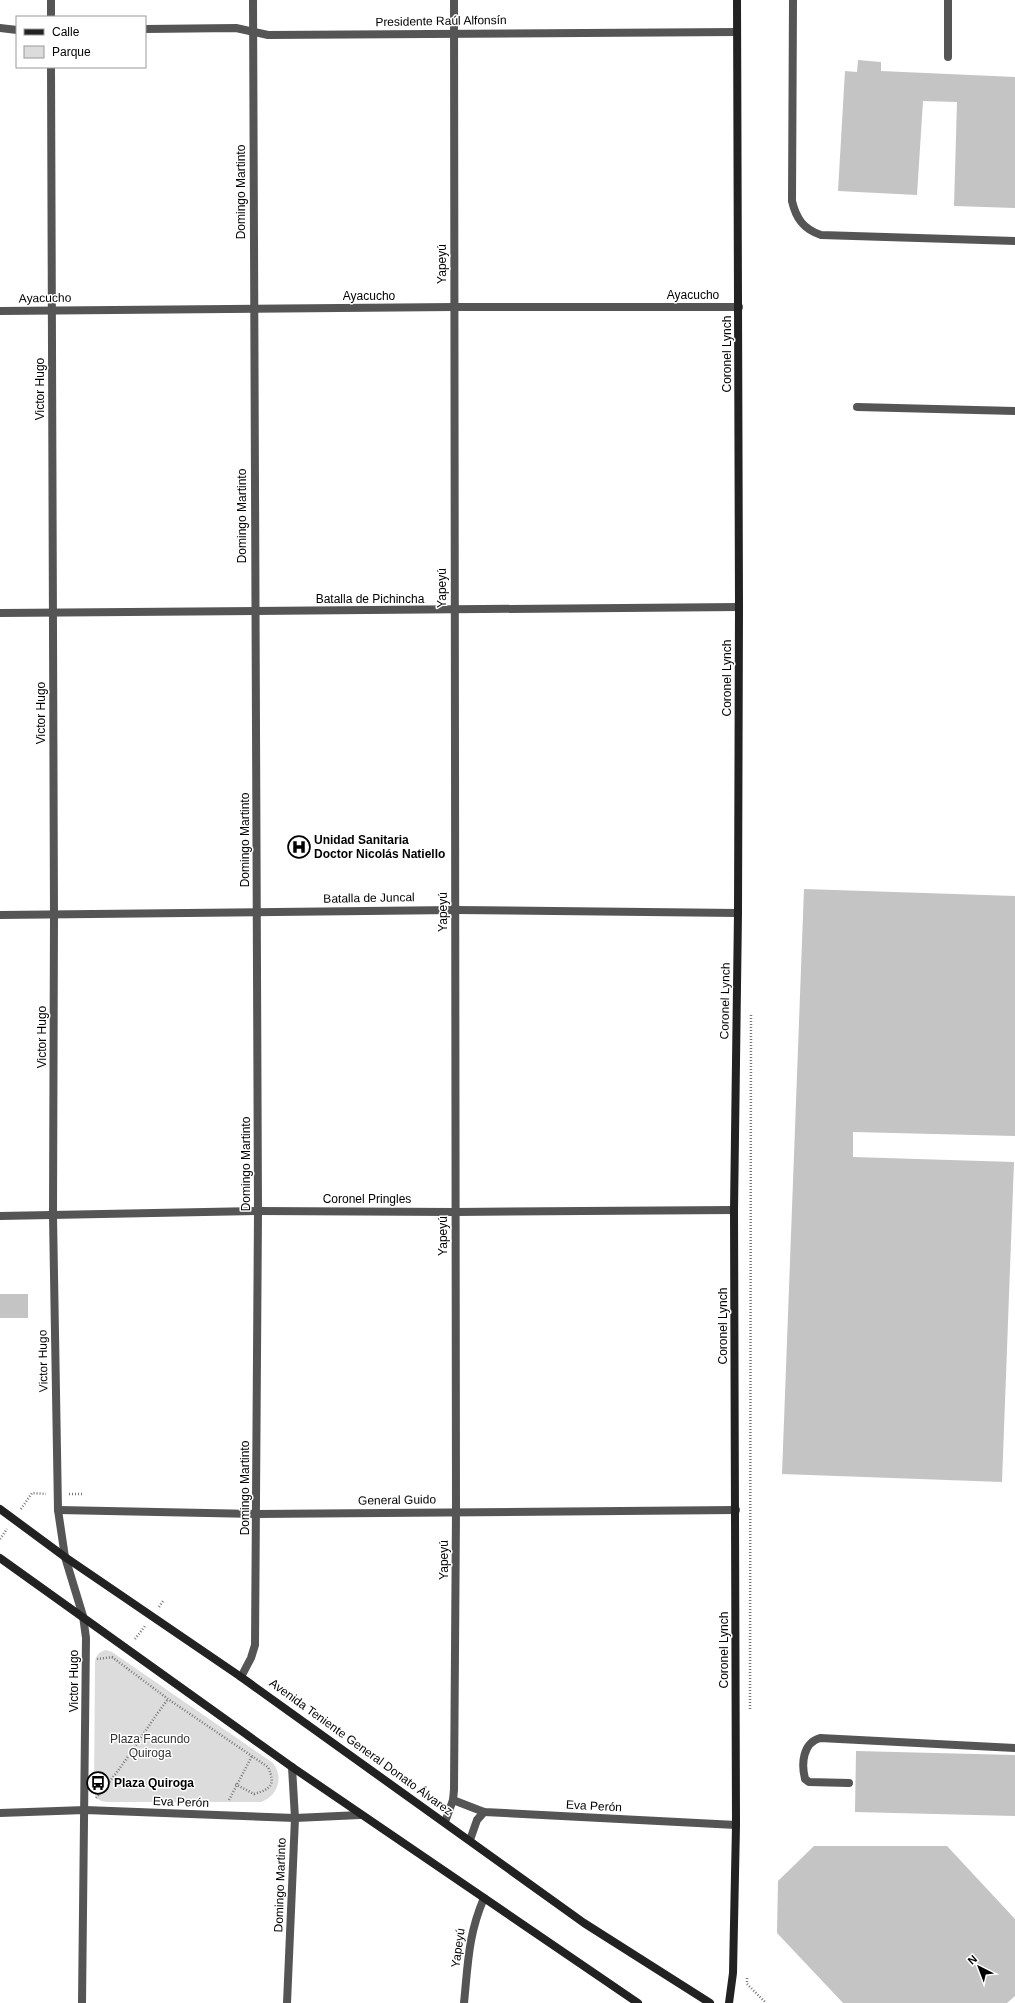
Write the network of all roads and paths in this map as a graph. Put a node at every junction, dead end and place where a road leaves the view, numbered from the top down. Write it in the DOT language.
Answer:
graph roads {
  1 [pos="51,0"];
  2 [pos="253,0"];
  3 [pos="454,0"];
  4 [pos="737,0"];
  5 [pos="793,0"];
  6 [pos="948,0"];
  7 [pos="51,16"];
  8 [pos="0,28"];
  9 [pos="146,29"];
  10 [pos="16,30"];
  11 [pos="253,32"];
  12 [pos="737,32"];
  13 [pos="454,33"];
  14 [pos="948,57"];
  15 [pos="51,68"];
  16 [pos="1015,241"];
  17 [pos="454,307"];
  18 [pos="738,307"];
  19 [pos="253,309"];
  20 [pos="52,310"];
  21 [pos="0,311"];
  22 [pos="857,407"];
  23 [pos="1015,411"];
  24 [pos="739,607"];
  25 [pos="454,610"];
  26 [pos="52,611"];
  27 [pos="255,611"];
  28 [pos="0,613"];
  29 [pos="455,910"];
  30 [pos="257,912"];
  31 [pos="738,913"];
  32 [pos="54,914"];
  33 [pos="0,915"];
  34 [pos="734,1210"];
  35 [pos="258,1211"];
  36 [pos="455,1212"];
  37 [pos="0,1216"];
  38 [pos="52,1216"];
  39 [pos="58,1494"];
  40 [pos="84,1494"];
  41 [pos="0,1509"];
  42 [pos="58,1510"];
  43 [pos="736,1510"];
  44 [pos="456,1512"];
  45 [pos="256,1514"];
  46 [pos="14,1519"];
  47 [pos="0,1539"];
  48 [pos="65,1557"];
  49 [pos="0,1558"];
  50 [pos="83,1616"];
  51 [pos="112,1657"];
  52 [pos="242,1677"];
  53 [pos="168,1700"];
  54 [pos="1015,1748"];
  55 [pos="252,1756"];
  56 [pos="292,1767"];
  57 [pos="849,1783"];
  58 [pos="235,1784"];
  59 [pos="229,1800"];
  60 [pos="453,1800"];
  61 [pos="85,1810"];
  62 [pos="484,1812"];
  63 [pos="0,1813"];
  64 [pos="360,1815"];
  65 [pos="295,1818"];
  66 [pos="445,1822"];
  67 [pos="736,1825"];
  68 [pos="470,1840"];
  69 [pos="484,1898"];
  70 [pos="82,2003"];
  71 [pos="287,2003"];
  72 [pos="464,2003"];
  73 [pos="638,2003"];
  74 [pos="710,2003"];
  75 [pos="729,2003"];
  1 -- 7 [label="street"];
  2 -- 11 [label="street, Domingo Martinto"];
  3 -- 13 [label="street, Yapeyú"];
  4 -- 12 [label="main road, Coronel Lynch"];
  5 -- 16 [label="street"];
  6 -- 14 [label="street"];
  8 -- 10 [label="street"];
  9 -- 11 [label="street, Presidente Raúl Alfonsín"];
  11 -- 13 [label="street, Presidente Raúl Alfonsín"];
  11 -- 19 [label="street, Domingo Martinto"];
  12 -- 13 [label="street, Presidente Raúl Alfonsín"];
  12 -- 18 [label="main road, Coronel Lynch"];
  13 -- 17 [label="street, Yapeyú"];
  15 -- 20 [label="street, Victor Hugo"];
  17 -- 18 [label="street, Ayacucho"];
  17 -- 19 [label="street, Ayacucho"];
  17 -- 25 [label="street, Yapeyú"];
  18 -- 24 [label="main road, Coronel Lynch"];
  19 -- 20 [label="street, Ayacucho"];
  19 -- 27 [label="street, Domingo Martinto"];
  20 -- 21 [label="street, Ayacucho"];
  20 -- 26 [label="street, Victor Hugo"];
  22 -- 23 [label="street"];
  24 -- 25 [label="street, Batalla de Pichincha"];
  24 -- 31 [label="main road, Coronel Lynch"];
  25 -- 27 [label="street, Batalla de Pichincha"];
  25 -- 29 [label="street, Yapeyú"];
  26 -- 27 [label="street, Batalla de Pichincha"];
  26 -- 28 [label="street, Batalla de Pichincha"];
  26 -- 32 [label="street, Victor Hugo"];
  27 -- 30 [label="street, Domingo Martinto"];
  29 -- 30 [label="street, Batalla de Juncal"];
  29 -- 31 [label="street, Batalla de Juncal"];
  29 -- 36 [label="street, Yapeyú"];
  30 -- 32 [label="street, Batalla de Juncal"];
  30 -- 35 [label="street, Domingo Martinto"];
  31 -- 34 [label="main road, Coronel Lynch"];
  32 -- 33 [label="street, Batalla de Juncal"];
  32 -- 38 [label="street, Victor Hugo"];
  34 -- 36 [label="street, Coronel Pringles"];
  34 -- 43 [label="main road, Coronel Lynch"];
  35 -- 36 [label="street, Coronel Pringles"];
  35 -- 38 [label="street, Coronel Pringles"];
  35 -- 45 [label="street, Domingo Martinto"];
  36 -- 44 [label="street, Yapeyú"];
  37 -- 38 [label="street, Coronel Pringles"];
  38 -- 39 [label="street, Victor Hugo"];
  39 -- 40 [label="path"];
  39 -- 42 [label="street, Victor Hugo"];
  39 -- 46 [label="path"];
  41 -- 46 [label="main road, Avenida Teniente General Donato Álvarez"];
  42 -- 45 [label="street, General Guido"];
  42 -- 48 [label="street, Victor Hugo"];
  43 -- 44 [label="street, General Guido"];
  43 -- 67 [label="main road, Coronel Lynch"];
  44 -- 45 [label="street, General Guido"];
  44 -- 60 [label="street, Yapeyú"];
  45 -- 52 [label="street, Domingo Martinto"];
  46 -- 47 [label="path"];
  46 -- 48 [label="main road, Avenida Teniente General Donato Álvarez"];
  48 -- 50 [label="street, Victor Hugo"];
  48 -- 52 [label="main road, Avenida Teniente General Donato Álvarez"];
  49 -- 50 [label="main road"];
  50 -- 56 [label="main road"];
  50 -- 61 [label="street, Victor Hugo"];
  51 -- 53 [label="path"];
  52 -- 66 [label="main road, Avenida Teniente General Donato Álvarez"];
  53 -- 55 [label="path"];
  53 -- 61 [label="path"];
  54 -- 57 [label="street"];
  55 -- 58 [label="path"];
  55 -- 58 [label="path"];
  56 -- 64 [label="main road"];
  56 -- 65 [label="street, Domingo Martinto"];
  58 -- 59 [label="path"];
  60 -- 62 [label="street, Eva Perón"];
  60 -- 66 [label="street, Yapeyú"];
  61 -- 63 [label="street, Eva Perón"];
  61 -- 65 [label="street, Eva Perón"];
  61 -- 70 [label="street, Victor Hugo"];
  62 -- 67 [label="street, Eva Perón"];
  62 -- 68 [label="street"];
  64 -- 65 [label="street, Eva Perón"];
  64 -- 69 [label="main road"];
  65 -- 71 [label="street, Domingo Martinto"];
  66 -- 68 [label="main road, Avenida Teniente General Donato Álvarez"];
  67 -- 75 [label="main road, Coronel Lynch"];
  68 -- 74 [label="main road, Avenida Teniente General Donato Álvarez"];
  69 -- 72 [label="street, Yapeyú"];
  69 -- 73 [label="main road"];
}
